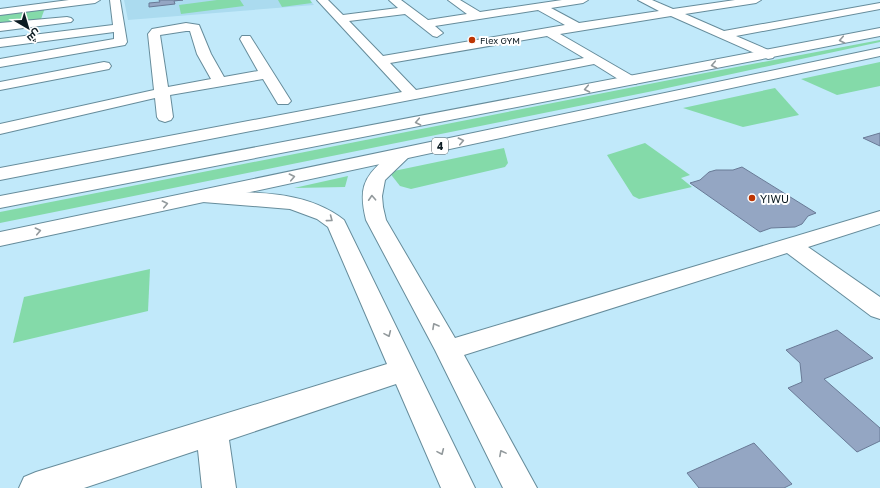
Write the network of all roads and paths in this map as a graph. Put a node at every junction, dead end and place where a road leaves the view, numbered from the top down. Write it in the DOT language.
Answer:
graph roads {
  1 [pos="95,0"];
  2 [pos="115,0"];
  3 [pos="322,0"];
  4 [pos="394,0"];
  5 [pos="453,0"];
  6 [pos="582,0"];
  7 [pos="644,0"];
  8 [pos="756,0"];
  9 [pos="872,0"];
  10 [pos="880,2"];
  11 [pos="58,3"];
  12 [pos="540,6"];
  13 [pos="880,6"];
  14 [pos="408,10"];
  15 [pos="0,12"];
  16 [pos="673,13"];
  17 [pos="117,14"];
  18 [pos="103,15"];
  19 [pos="478,16"];
  20 [pos="81,18"];
  21 [pos="341,19"];
  22 [pos="45,22"];
  23 [pos="425,24"];
  24 [pos="0,27"];
  25 [pos="577,27"];
  26 [pos="118,28"];
  27 [pos="549,32"];
  28 [pos="880,32"];
  29 [pos="724,35"];
  30 [pos="246,40"];
  31 [pos="0,43"];
  32 [pos="455,48"];
  33 [pos="880,52"];
  34 [pos="768,55"];
  35 [pos="596,60"];
  36 [pos="380,61"];
  37 [pos="0,63"];
  38 [pos="104,66"];
  39 [pos="267,74"];
  40 [pos="631,81"];
  41 [pos="220,82"];
  42 [pos="0,86"];
  43 [pos="163,92"];
  44 [pos="414,96"];
  45 [pos="283,101"];
  46 [pos="165,117"];
  47 [pos="0,128"];
  48 [pos="404,153"];
  49 [pos="0,174"];
  50 [pos="197,197"];
  51 [pos="0,202"];
  52 [pos="880,217"];
  53 [pos="0,239"];
  54 [pos="791,245"];
  55 [pos="880,310"];
  56 [pos="448,350"];
  57 [pos="404,370"];
  58 [pos="212,432"];
  59 [pos="36,488"];
  60 [pos="219,488"];
  61 [pos="458,488"];
  62 [pos="520,488"];
  1 -- 11 [label="main road"];
  2 -- 17 [label="main road"];
  3 -- 21 [label="main road"];
  4 -- 14 [label="main road"];
  5 -- 19 [label="main road"];
  6 -- 12 [label="main road"];
  7 -- 16 [label="main road"];
  8 -- 16 [label="main road"];
  9 -- 10 [label="main road"];
  11 -- 15 [label="main road"];
  11 -- 22 [label="main road"];
  12 -- 19 [label="main road"];
  12 -- 25 [label="main road"];
  13 -- 29 [label="main road"];
  14 -- 21 [label="main road"];
  14 -- 23 [label="main road"];
  16 -- 25 [label="main road"];
  16 -- 29 [label="main road"];
  17 -- 18 [label="main road"];
  17 -- 26 [label="main road"];
  19 -- 23 [label="main road"];
  20 -- 22 [label="main road"];
  21 -- 36 [label="main road"];
  22 -- 24 [label="main road"];
  23 -- 32 [label="main road"];
  25 -- 27 [label="main road"];
  26 -- 31 [label="main road"];
  26 -- 37 [label="main road"];
  27 -- 32 [label="main road"];
  27 -- 35 [label="main road"];
  28 -- 34 [label="main road, one-way"];
  29 -- 34 [label="main road"];
  30 -- 39 [label="main road"];
  32 -- 36 [label="main road"];
  48 -- 33 [label="main road, 4, one-way"];
  34 -- 40 [label="main road, one-way"];
  35 -- 40 [label="main road"];
  35 -- 44 [label="main road"];
  36 -- 44 [label="main road"];
  38 -- 42 [label="main road"];
  39 -- 41 [label="main road"];
  39 -- 45 [label="main road"];
  40 -- 51 [label="main road, one-way"];
  41 -- 43 [label="main road"];
  41 -- 43 [label="main road"];
  43 -- 46 [label="main road"];
  43 -- 47 [label="main road"];
  44 -- 49 [label="main road"];
  50 -- 48 [label="main road, 4, one-way"];
  56 -- 48 [label="main road, one-way"];
  53 -- 50 [label="main road, 4, one-way"];
  50 -- 57 [label="main road, one-way"];
  52 -- 54 [label="main road"];
  54 -- 55 [label="main road"];
  54 -- 56 [label="main road"];
  62 -- 56 [label="main road, one-way"];
  57 -- 58 [label="main road"];
  57 -- 61 [label="main road, one-way"];
  58 -- 59 [label="main road"];
  58 -- 60 [label="main road"];
}
